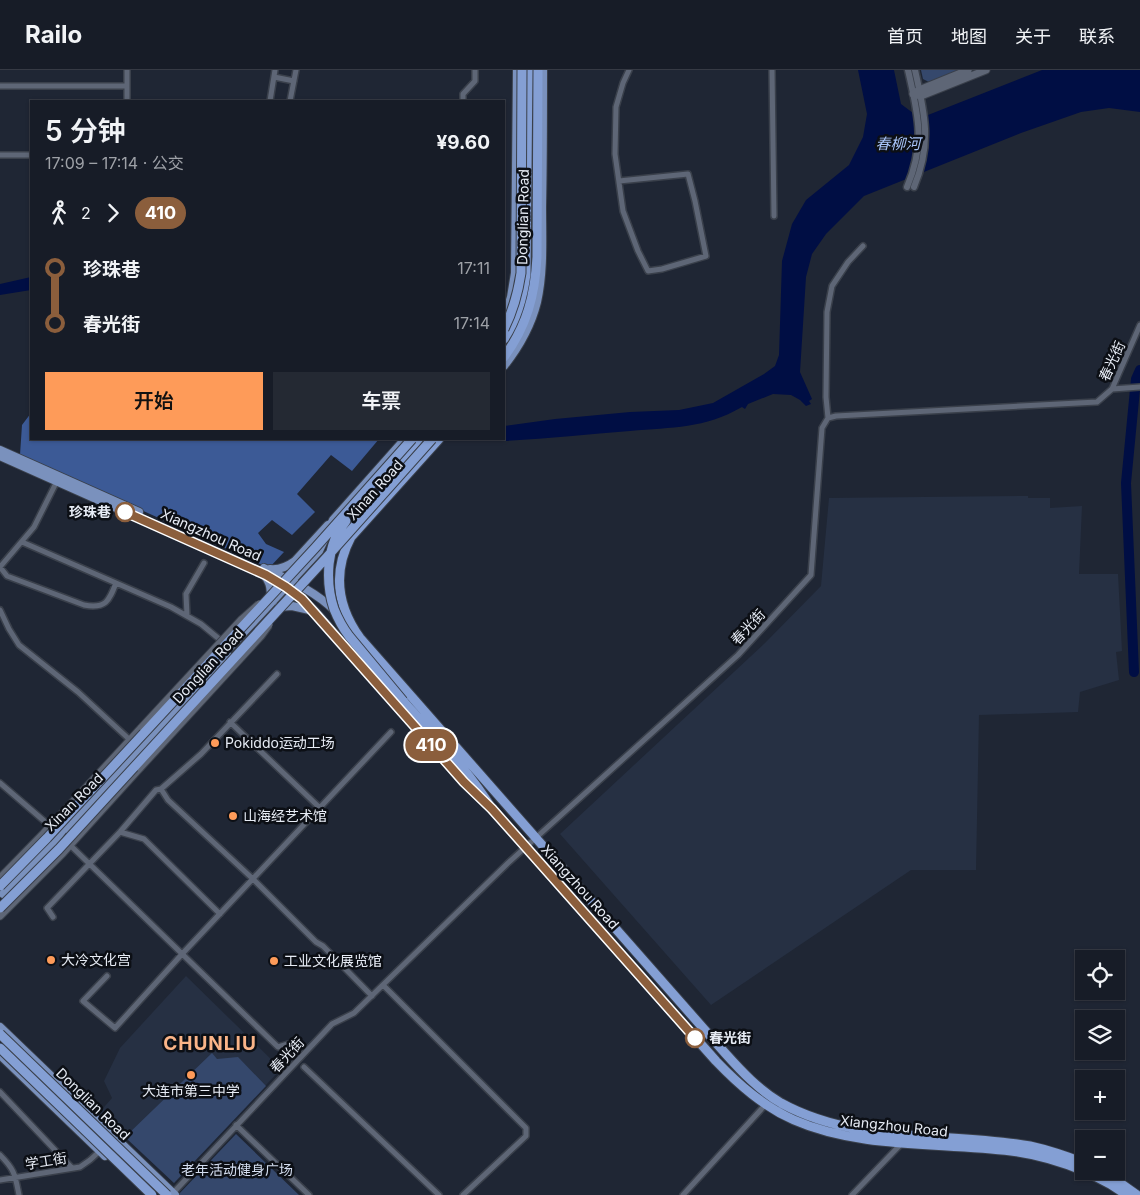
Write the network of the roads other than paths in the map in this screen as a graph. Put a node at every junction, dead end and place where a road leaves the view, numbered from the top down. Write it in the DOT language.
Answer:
graph roads {
  1 [pos="127,70"];
  2 [pos="275,70"];
  3 [pos="296,70"];
  4 [pos="476,70"];
  5 [pos="517,70"];
  6 [pos="522,70"];
  7 [pos="528,70"];
  8 [pos="533,70"];
  9 [pos="538,70"];
  10 [pos="543,70"];
  11 [pos="628,70"];
  12 [pos="772,70"];
  13 [pos="908,70"];
  14 [pos="915,70"];
  15 [pos="968,70"];
  16 [pos="986,70"];
  17 [pos="274,77"];
  18 [pos="294,81"];
  19 [pos="0,86"];
  20 [pos="127,86"];
  21 [pos="917,94"];
  22 [pos="127,100"];
  23 [pos="270,100"];
  24 [pos="290,100"];
  25 [pos="463,100"];
  26 [pos="0,155"];
  27 [pos="30,155"];
  28 [pos="619,181"];
  29 [pos="911,187"];
  30 [pos="516,196"];
  31 [pos="774,216"];
  32 [pos="527,220"];
  33 [pos="863,246"];
  34 [pos="505,314"];
  35 [pos="1140,325"];
  36 [pos="505,327"];
  37 [pos="505,337"];
  38 [pos="505,347"];
  39 [pos="505,356"];
  40 [pos="505,365"];
  41 [pos="1140,387"];
  42 [pos="1112,389"];
  43 [pos="828,418"];
  44 [pos="404,440"];
  45 [pos="411,440"];
  46 [pos="418,440"];
  47 [pos="431,440"];
  48 [pos="438,440"];
  49 [pos="0,450"];
  50 [pos="0,456"];
  51 [pos="58,479"];
  52 [pos="332,520"];
  53 [pos="351,537"];
  54 [pos="22,542"];
  55 [pos="321,553"];
  56 [pos="204,563"];
  57 [pos="0,567"];
  58 [pos="263,570"];
  59 [pos="116,583"];
  60 [pos="289,588"];
  61 [pos="270,608"];
  62 [pos="0,610"];
  63 [pos="315,612"];
  64 [pos="187,615"];
  65 [pos="360,638"];
  66 [pos="230,648"];
  67 [pos="277,674"];
  68 [pos="230,722"];
  69 [pos="392,732"];
  70 [pos="130,740"];
  71 [pos="139,770"];
  72 [pos="119,776"];
  73 [pos="0,783"];
  74 [pos="161,789"];
  75 [pos="79,795"];
  76 [pos="320,808"];
  77 [pos="492,809"];
  78 [pos="74,820"];
  79 [pos="50,826"];
  80 [pos="120,832"];
  81 [pos="535,838"];
  82 [pos="70,845"];
  83 [pos="525,847"];
  84 [pos="89,863"];
  85 [pos="0,878"];
  86 [pos="253,879"];
  87 [pos="1,890"];
  88 [pos="0,908"];
  89 [pos="220,914"];
  90 [pos="0,916"];
  91 [pos="53,917"];
  92 [pos="183,954"];
  93 [pos="107,976"];
  94 [pos="383,985"];
  95 [pos="372,996"];
  96 [pos="0,1027"];
  97 [pos="0,1034"];
  98 [pos="288,1044"];
  99 [pos="0,1048"];
  100 [pos="0,1055"];
  101 [pos="304,1066"];
  102 [pos="0,1092"];
  103 [pos="766,1104"];
  104 [pos="236,1126"];
  105 [pos="115,1137"];
  106 [pos="906,1139"];
  107 [pos="100,1150"];
  108 [pos="0,1155"];
  109 [pos="1075,1160"];
  110 [pos="72,1168"];
  111 [pos="1075,1168"];
  112 [pos="16,1177"];
  113 [pos="0,1180"];
  114 [pos="1102,1180"];
  115 [pos="1116,1180"];
  116 [pos="171,1194"];
  117 [pos="19,1195"];
  118 [pos="146,1195"];
  119 [pos="152,1195"];
  120 [pos="309,1195"];
  121 [pos="439,1195"];
  122 [pos="463,1195"];
  123 [pos="683,1195"];
  124 [pos="852,1195"];
  125 [pos="1127,1195"];
  126 [pos="1137,1195"];
  1 -- 20 [label="street"];
  2 -- 17 [label="street"];
  3 -- 18 [label="street"];
  4 -- 25 [label="street"];
  5 -- 30 [label="main road"];
  6 -- 36 [label="highway, Donglian Road, bridge"];
  7 -- 32 [label="highway"];
  8 -- 38 [label="highway"];
  9 -- 39 [label="highway, Donglian Road"];
  10 -- 40 [label="main road"];
  11 -- 28 [label="street"];
  12 -- 31 [label="street"];
  13 -- 21 [label="street"];
  14 -- 21 [label="street"];
  15 -- 21 [label="main road"];
  16 -- 21 [label="main road"];
  17 -- 18 [label="street"];
  17 -- 23 [label="street"];
  18 -- 24 [label="street"];
  19 -- 20 [label="street"];
  20 -- 22 [label="street"];
  21 -- 29 [label="street"];
  26 -- 27 [label="street"];
  28 -- 28 [label="street"];
  30 -- 32 [label="highway"];
  30 -- 34 [label="main road"];
  32 -- 37 [label="highway"];
  33 -- 43 [label="street"];
  35 -- 42 [label="street, 春光街"];
  41 -- 42 [label="street"];
  42 -- 43 [label="street, 春光街"];
  43 -- 81 [label="street, 春光街"];
  44 -- 52 [label="main road"];
  45 -- 60 [label="highway, Donglian Road, bridge"];
  46 -- 77 [label="highway, Xinan Road, bridge"];
  47 -- 60 [label="highway, Donglian Road, bridge"];
  48 -- 53 [label="highway, Xinan Road"];
  49 -- 51 [label="main road, Xiangzhou Road"];
  50 -- 51 [label="main road, Xiangzhou Road"];
  51 -- 54 [label="street"];
  51 -- 58 [label="main road, Xiangzhou Road"];
  52 -- 53 [label="highway"];
  52 -- 55 [label="main road"];
  52 -- 58 [label="main road"];
  53 -- 55 [label="main road"];
  53 -- 65 [label="highway"];
  54 -- 57 [label="street"];
  54 -- 59 [label="street"];
  55 -- 60 [label="main road, Xinan Road"];
  56 -- 64 [label="street"];
  57 -- 59 [label="street"];
  58 -- 60 [label="main road, Xiangzhou Road"];
  58 -- 61 [label="main road"];
  59 -- 64 [label="street"];
  60 -- 61 [label="main road, Xinan Road"];
  60 -- 63 [label="main road, Xiangzhou Road"];
  60 -- 65 [label="main road, Xiangzhou Road"];
  60 -- 70 [label="main road, Xinan Road, bridge"];
  60 -- 71 [label="main road, Xinan Road, bridge"];
  60 -- 87 [label="highway, Donglian Road, bridge"];
  60 -- 88 [label="highway, Donglian Road, bridge"];
  61 -- 63 [label="main road"];
  61 -- 66 [label="main road, Xinan Road"];
  61 -- 72 [label="main road, Xinan Road"];
  62 -- 70 [label="street"];
  63 -- 77 [label="main road, Xiangzhou Road"];
  64 -- 66 [label="street"];
  65 -- 81 [label="highway, Xiangzhou Road"];
  66 -- 78 [label="main road, Xinan Road"];
  67 -- 68 [label="street"];
  68 -- 74 [label="street"];
  68 -- 76 [label="street"];
  69 -- 76 [label="street"];
  70 -- 75 [label="main road, Xinan Road"];
  71 -- 72 [label="main road"];
  71 -- 82 [label="main road, Xinan Road"];
  72 -- 78 [label="main road, Xinan Road"];
  73 -- 79 [label="street"];
  74 -- 80 [label="street"];
  74 -- 86 [label="street"];
  75 -- 78 [label="main road"];
  75 -- 79 [label="main road, Xinan Road"];
  76 -- 86 [label="street"];
  77 -- 83 [label="highway, Xiangzhou Road"];
  78 -- 79 [label="main road"];
  78 -- 82 [label="main road"];
  78 -- 87 [label="main road, Xinan Road"];
  79 -- 85 [label="main road, Xinan Road"];
  80 -- 84 [label="street"];
  80 -- 89 [label="street"];
  81 -- 83 [label="street, 春光街"];
  81 -- 106 [label="highway, Xiangzhou Road"];
  82 -- 84 [label="street"];
  82 -- 90 [label="main road, Xinan Road"];
  83 -- 94 [label="street, 春光街"];
  83 -- 103 [label="highway, Xiangzhou Road"];
  84 -- 91 [label="street"];
  84 -- 92 [label="street"];
  86 -- 89 [label="street"];
  86 -- 95 [label="street"];
  89 -- 92 [label="street"];
  92 -- 93 [label="street"];
  92 -- 98 [label="street"];
  94 -- 95 [label="street, 春光街"];
  94 -- 122 [label="street"];
  95 -- 104 [label="street, 春光街"];
  96 -- 105 [label="main road"];
  97 -- 116 [label="highway, Donglian Road, bridge"];
  99 -- 119 [label="highway, Donglian Road, bridge"];
  100 -- 107 [label="main road"];
  101 -- 121 [label="street"];
  102 -- 110 [label="street"];
  103 -- 106 [label="highway, Xiangzhou Road"];
  103 -- 123 [label="street"];
  104 -- 116 [label="street, 春光街"];
  104 -- 120 [label="street"];
  105 -- 107 [label="street, 学工街"];
  105 -- 116 [label="main road"];
  106 -- 109 [label="highway, Xiangzhou Road"];
  106 -- 111 [label="highway, Xiangzhou Road"];
  106 -- 124 [label="street"];
  107 -- 110 [label="street, 学工街"];
  107 -- 118 [label="main road"];
  108 -- 112 [label="street"];
  110 -- 112 [label="street, 学工街"];
  112 -- 113 [label="street, 学工街"];
  112 -- 117 [label="street"];
  114 -- 125 [label="highway, Xiangzhou Road"];
  115 -- 126 [label="highway"];
}
